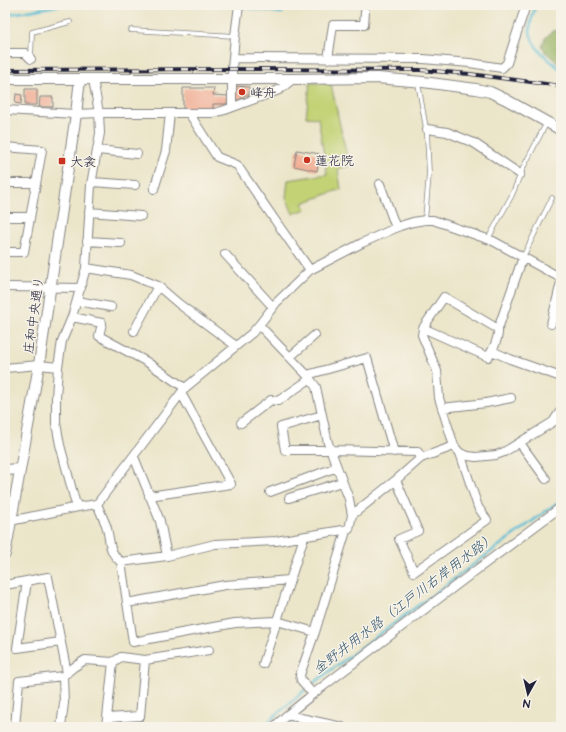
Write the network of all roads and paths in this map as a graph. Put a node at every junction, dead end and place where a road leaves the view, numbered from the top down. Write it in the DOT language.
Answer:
graph roads {
  1 [pos="526,5"];
  2 [pos="238,9"];
  3 [pos="365,12"];
  4 [pos="70,22"];
  5 [pos="131,30"];
  6 [pos="234,36"];
  7 [pos="5,53"];
  8 [pos="233,58"];
  9 [pos="328,58"];
  10 [pos="30,59"];
  11 [pos="5,79"];
  12 [pos="80,79"];
  13 [pos="93,79"];
  14 [pos="232,79"];
  15 [pos="293,79"];
  16 [pos="418,82"];
  17 [pos="232,107"];
  18 [pos="5,110"];
  19 [pos="98,113"];
  20 [pos="170,113"];
  21 [pos="189,113"];
  22 [pos="76,114"];
  23 [pos="547,122"];
  24 [pos="426,129"];
  25 [pos="561,130"];
  26 [pos="5,147"];
  27 [pos="97,150"];
  28 [pos="137,154"];
  29 [pos="520,174"];
  30 [pos="5,182"];
  31 [pos="92,182"];
  32 [pos="36,183"];
  33 [pos="380,184"];
  34 [pos="135,186"];
  35 [pos="154,189"];
  36 [pos="552,198"];
  37 [pos="89,212"];
  38 [pos="141,216"];
  39 [pos="5,217"];
  40 [pos="30,217"];
  41 [pos="425,220"];
  42 [pos="396,228"];
  43 [pos="488,239"];
  44 [pos="87,241"];
  45 [pos="121,243"];
  46 [pos="5,252"];
  47 [pos="225,254"];
  48 [pos="524,257"];
  49 [pos="86,268"];
  50 [pos="310,270"];
  51 [pos="561,278"];
  52 [pos="561,282"];
  53 [pos="158,286"];
  54 [pos="5,287"];
  55 [pos="50,288"];
  56 [pos="81,288"];
  57 [pos="77,301"];
  58 [pos="111,307"];
  59 [pos="273,307"];
  60 [pos="72,317"];
  61 [pos="551,324"];
  62 [pos="260,325"];
  63 [pos="423,328"];
  64 [pos="498,329"];
  65 [pos="134,330"];
  66 [pos="315,335"];
  67 [pos="236,346"];
  68 [pos="492,351"];
  69 [pos="290,357"];
  70 [pos="39,365"];
  71 [pos="58,367"];
  72 [pos="5,368"];
  73 [pos="308,377"];
  74 [pos="561,377"];
  75 [pos="183,391"];
  76 [pos="511,398"];
  77 [pos="442,408"];
  78 [pos="561,410"];
  79 [pos="322,415"];
  80 [pos="241,423"];
  81 [pos="520,443"];
  82 [pos="454,446"];
  83 [pos="331,450"];
  84 [pos="394,452"];
  85 [pos="460,453"];
  86 [pos="134,457"];
  87 [pos="421,458"];
  88 [pos="337,467"];
  89 [pos="20,469"];
  90 [pos="5,470"];
  91 [pos="546,479"];
  92 [pos="396,480"];
  93 [pos="342,482"];
  94 [pos="270,492"];
  95 [pos="150,496"];
  96 [pos="289,498"];
  97 [pos="97,504"];
  98 [pos="78,507"];
  99 [pos="561,507"];
  100 [pos="352,515"];
  101 [pos="8,522"];
  102 [pos="346,530"];
  103 [pos="304,537"];
  104 [pos="5,554"];
  105 [pos="167,556"];
  106 [pos="121,562"];
  107 [pos="290,580"];
  108 [pos="27,581"];
  109 [pos="5,585"];
  110 [pos="127,603"];
  111 [pos="277,621"];
  112 [pos="315,632"];
  113 [pos="61,642"];
  114 [pos="209,650"];
  115 [pos="145,660"];
  116 [pos="113,662"];
  117 [pos="263,664"];
  118 [pos="65,675"];
  119 [pos="313,694"];
  120 [pos="287,715"];
  121 [pos="107,718"];
  122 [pos="15,727"];
  123 [pos="61,727"];
  124 [pos="106,727"];
  125 [pos="274,727"];
  126 [pos="342,727"];
  1 -- 9 [label="street"];
  2 -- 6 [label="street"];
  3 -- 9 [label="street"];
  4 -- 10 [label="lane"];
  5 -- 6 [label="lane"];
  6 -- 8 [label="street"];
  7 -- 10 [label="street"];
  8 -- 9 [label="street"];
  8 -- 14 [label="street"];
  11 -- 12 [label="street"];
  12 -- 13 [label="street"];
  12 -- 22 [label="street, 庄和中央通り"];
  13 -- 14 [label="street"];
  13 -- 19 [label="street"];
  14 -- 15 [label="street"];
  14 -- 17 [label="street"];
  15 -- 16 [label="street"];
  15 -- 17 [label="street"];
  16 -- 23 [label="street"];
  16 -- 24 [label="lane"];
  17 -- 21 [label="street"];
  18 -- 22 [label="street"];
  19 -- 20 [label="street"];
  19 -- 22 [label="street"];
  19 -- 27 [label="street"];
  20 -- 21 [label="street"];
  20 -- 35 [label="street"];
  21 -- 50 [label="street"];
  22 -- 55 [label="street, 庄和中央通り"];
  23 -- 25 [label="street"];
  23 -- 29 [label="lane"];
  24 -- 29 [label="street"];
  24 -- 41 [label="lane"];
  26 -- 32 [label="street"];
  27 -- 28 [label="street"];
  27 -- 31 [label="street"];
  29 -- 43 [label="lane"];
  30 -- 32 [label="street"];
  31 -- 34 [label="street"];
  31 -- 37 [label="street"];
  32 -- 40 [label="street"];
  33 -- 42 [label="street"];
  36 -- 48 [label="lane"];
  37 -- 38 [label="street"];
  37 -- 44 [label="street"];
  39 -- 40 [label="street"];
  40 -- 46 [label="street"];
  41 -- 42 [label="street"];
  41 -- 43 [label="street"];
  42 -- 50 [label="street"];
  43 -- 48 [label="street"];
  44 -- 45 [label="street"];
  44 -- 49 [label="street"];
  47 -- 59 [label="street"];
  48 -- 51 [label="street"];
  48 -- 64 [label="street"];
  49 -- 53 [label="street"];
  49 -- 56 [label="street"];
  50 -- 59 [label="street"];
  52 -- 61 [label="street"];
  53 -- 65 [label="street"];
  53 -- 67 [label="street"];
  54 -- 55 [label="street"];
  55 -- 56 [label="street"];
  55 -- 70 [label="street, 庄和中央通り"];
  56 -- 57 [label="street"];
  57 -- 58 [label="street"];
  57 -- 60 [label="street"];
  59 -- 62 [label="street"];
  60 -- 71 [label="street"];
  60 -- 75 [label="street"];
  62 -- 67 [label="street"];
  62 -- 69 [label="street"];
  63 -- 64 [label="street"];
  63 -- 68 [label="street"];
  63 -- 77 [label="street"];
  64 -- 68 [label="street"];
  66 -- 69 [label="street"];
  67 -- 75 [label="street"];
  68 -- 74 [label="street"];
  69 -- 73 [label="street"];
  70 -- 71 [label="street"];
  70 -- 72 [label="street"];
  70 -- 89 [label="street, 庄和中央通り"];
  71 -- 98 [label="street"];
  73 -- 79 [label="street"];
  73 -- 80 [label="street"];
  73 -- 84 [label="street"];
  75 -- 86 [label="street"];
  75 -- 95 [label="street"];
  76 -- 77 [label="street"];
  77 -- 82 [label="street"];
  78 -- 81 [label="street"];
  79 -- 83 [label="street"];
  79 -- 83 [label="street"];
  81 -- 85 [label="street"];
  81 -- 91 [label="street"];
  82 -- 85 [label="street"];
  82 -- 87 [label="street"];
  83 -- 84 [label="street"];
  83 -- 88 [label="street"];
  84 -- 87 [label="street"];
  85 -- 92 [label="street"];
  86 -- 95 [label="street"];
  86 -- 97 [label="street"];
  87 -- 92 [label="street"];
  88 -- 93 [label="street"];
  88 -- 94 [label="street"];
  89 -- 90 [label="street"];
  89 -- 101 [label="street, 庄和中央通り"];
  92 -- 100 [label="street"];
  93 -- 96 [label="street"];
  93 -- 100 [label="street"];
  95 -- 105 [label="street"];
  97 -- 98 [label="street"];
  97 -- 106 [label="street"];
  98 -- 101 [label="street"];
  99 -- 119 [label="street"];
  100 -- 102 [label="street"];
  101 -- 104 [label="street, 庄和中央通り"];
  102 -- 103 [label="street"];
  102 -- 112 [label="street"];
  103 -- 105 [label="street"];
  103 -- 107 [label="street"];
  105 -- 106 [label="street"];
  106 -- 110 [label="street"];
  107 -- 110 [label="street"];
  107 -- 111 [label="street"];
  108 -- 109 [label="street"];
  108 -- 113 [label="street"];
  108 -- 113 [label="street"];
  110 -- 111 [label="street"];
  111 -- 112 [label="street"];
  111 -- 117 [label="street"];
  112 -- 119 [label="street"];
  113 -- 118 [label="street"];
  114 -- 115 [label="street"];
  115 -- 116 [label="street"];
  115 -- 121 [label="street"];
  116 -- 118 [label="street"];
  116 -- 121 [label="street"];
  118 -- 122 [label="street"];
  118 -- 123 [label="street"];
  119 -- 120 [label="street"];
  120 -- 125 [label="street"];
  120 -- 126 [label="street"];
  121 -- 124 [label="street"];
}
